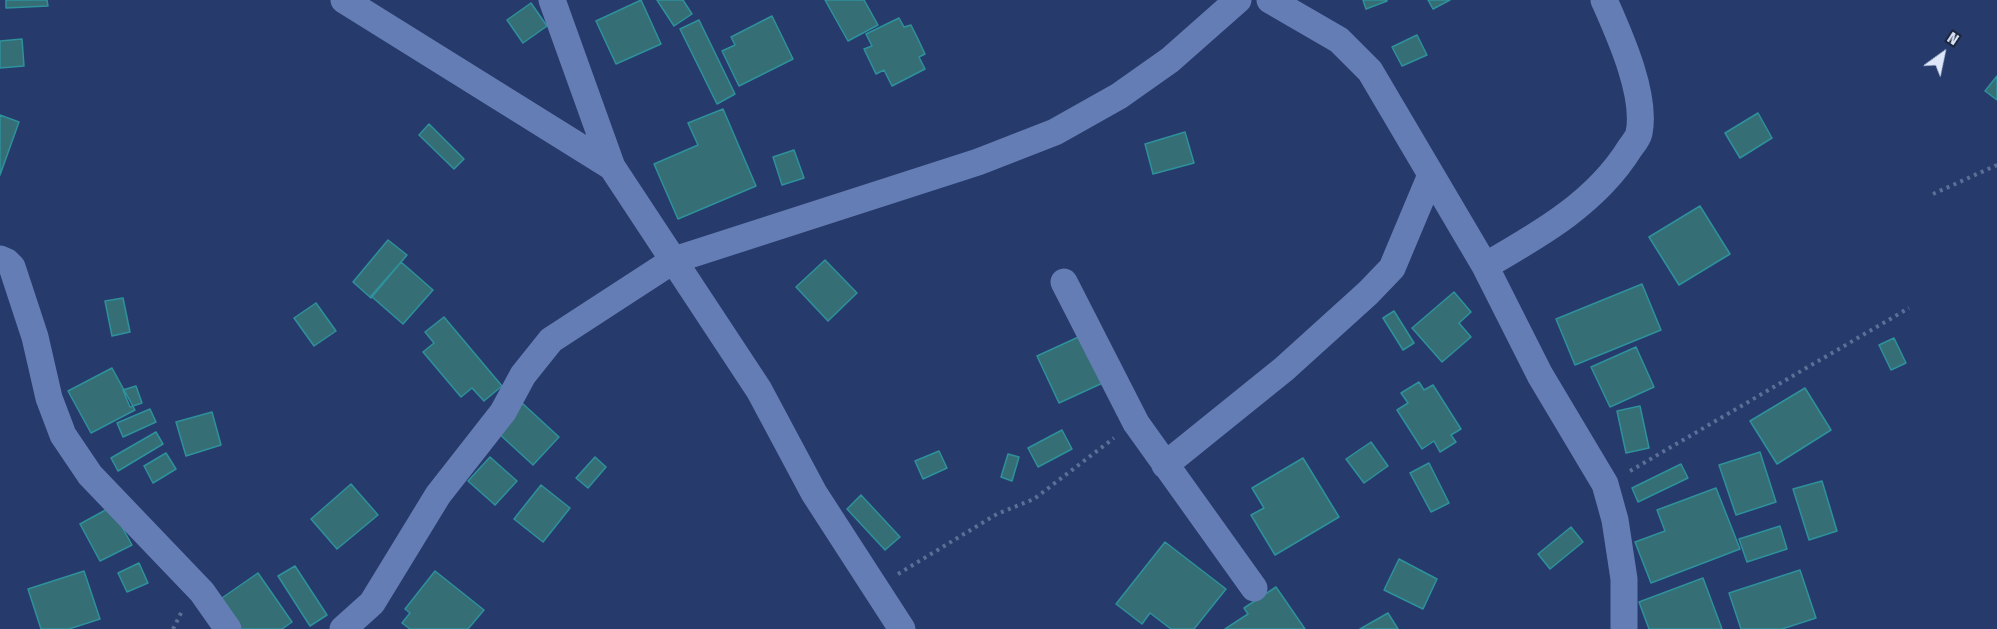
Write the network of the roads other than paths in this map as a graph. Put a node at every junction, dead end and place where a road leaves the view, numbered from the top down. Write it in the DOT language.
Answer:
graph roads {
  1 [pos="344,0"];
  2 [pos="552,0"];
  3 [pos="1238,0"];
  4 [pos="1270,0"];
  5 [pos="1604,0"];
  6 [pos="612,167"];
  7 [pos="1431,175"];
  8 [pos="0,259"];
  9 [pos="674,260"];
  10 [pos="1485,266"];
  11 [pos="1064,282"];
  12 [pos="1165,465"];
  13 [pos="1254,588"];
  14 [pos="228,629"];
  15 [pos="343,629"];
  16 [pos="902,629"];
  17 [pos="1624,629"];
  1 -- 6 [label="street"];
  2 -- 6 [label="street"];
  3 -- 9 [label="street"];
  4 -- 7 [label="street"];
  5 -- 10 [label="street"];
  6 -- 9 [label="street"];
  7 -- 10 [label="street"];
  7 -- 12 [label="street"];
  8 -- 14 [label="street"];
  9 -- 15 [label="street"];
  9 -- 16 [label="street"];
  10 -- 17 [label="street"];
  11 -- 12 [label="street"];
  12 -- 13 [label="street"];
}
